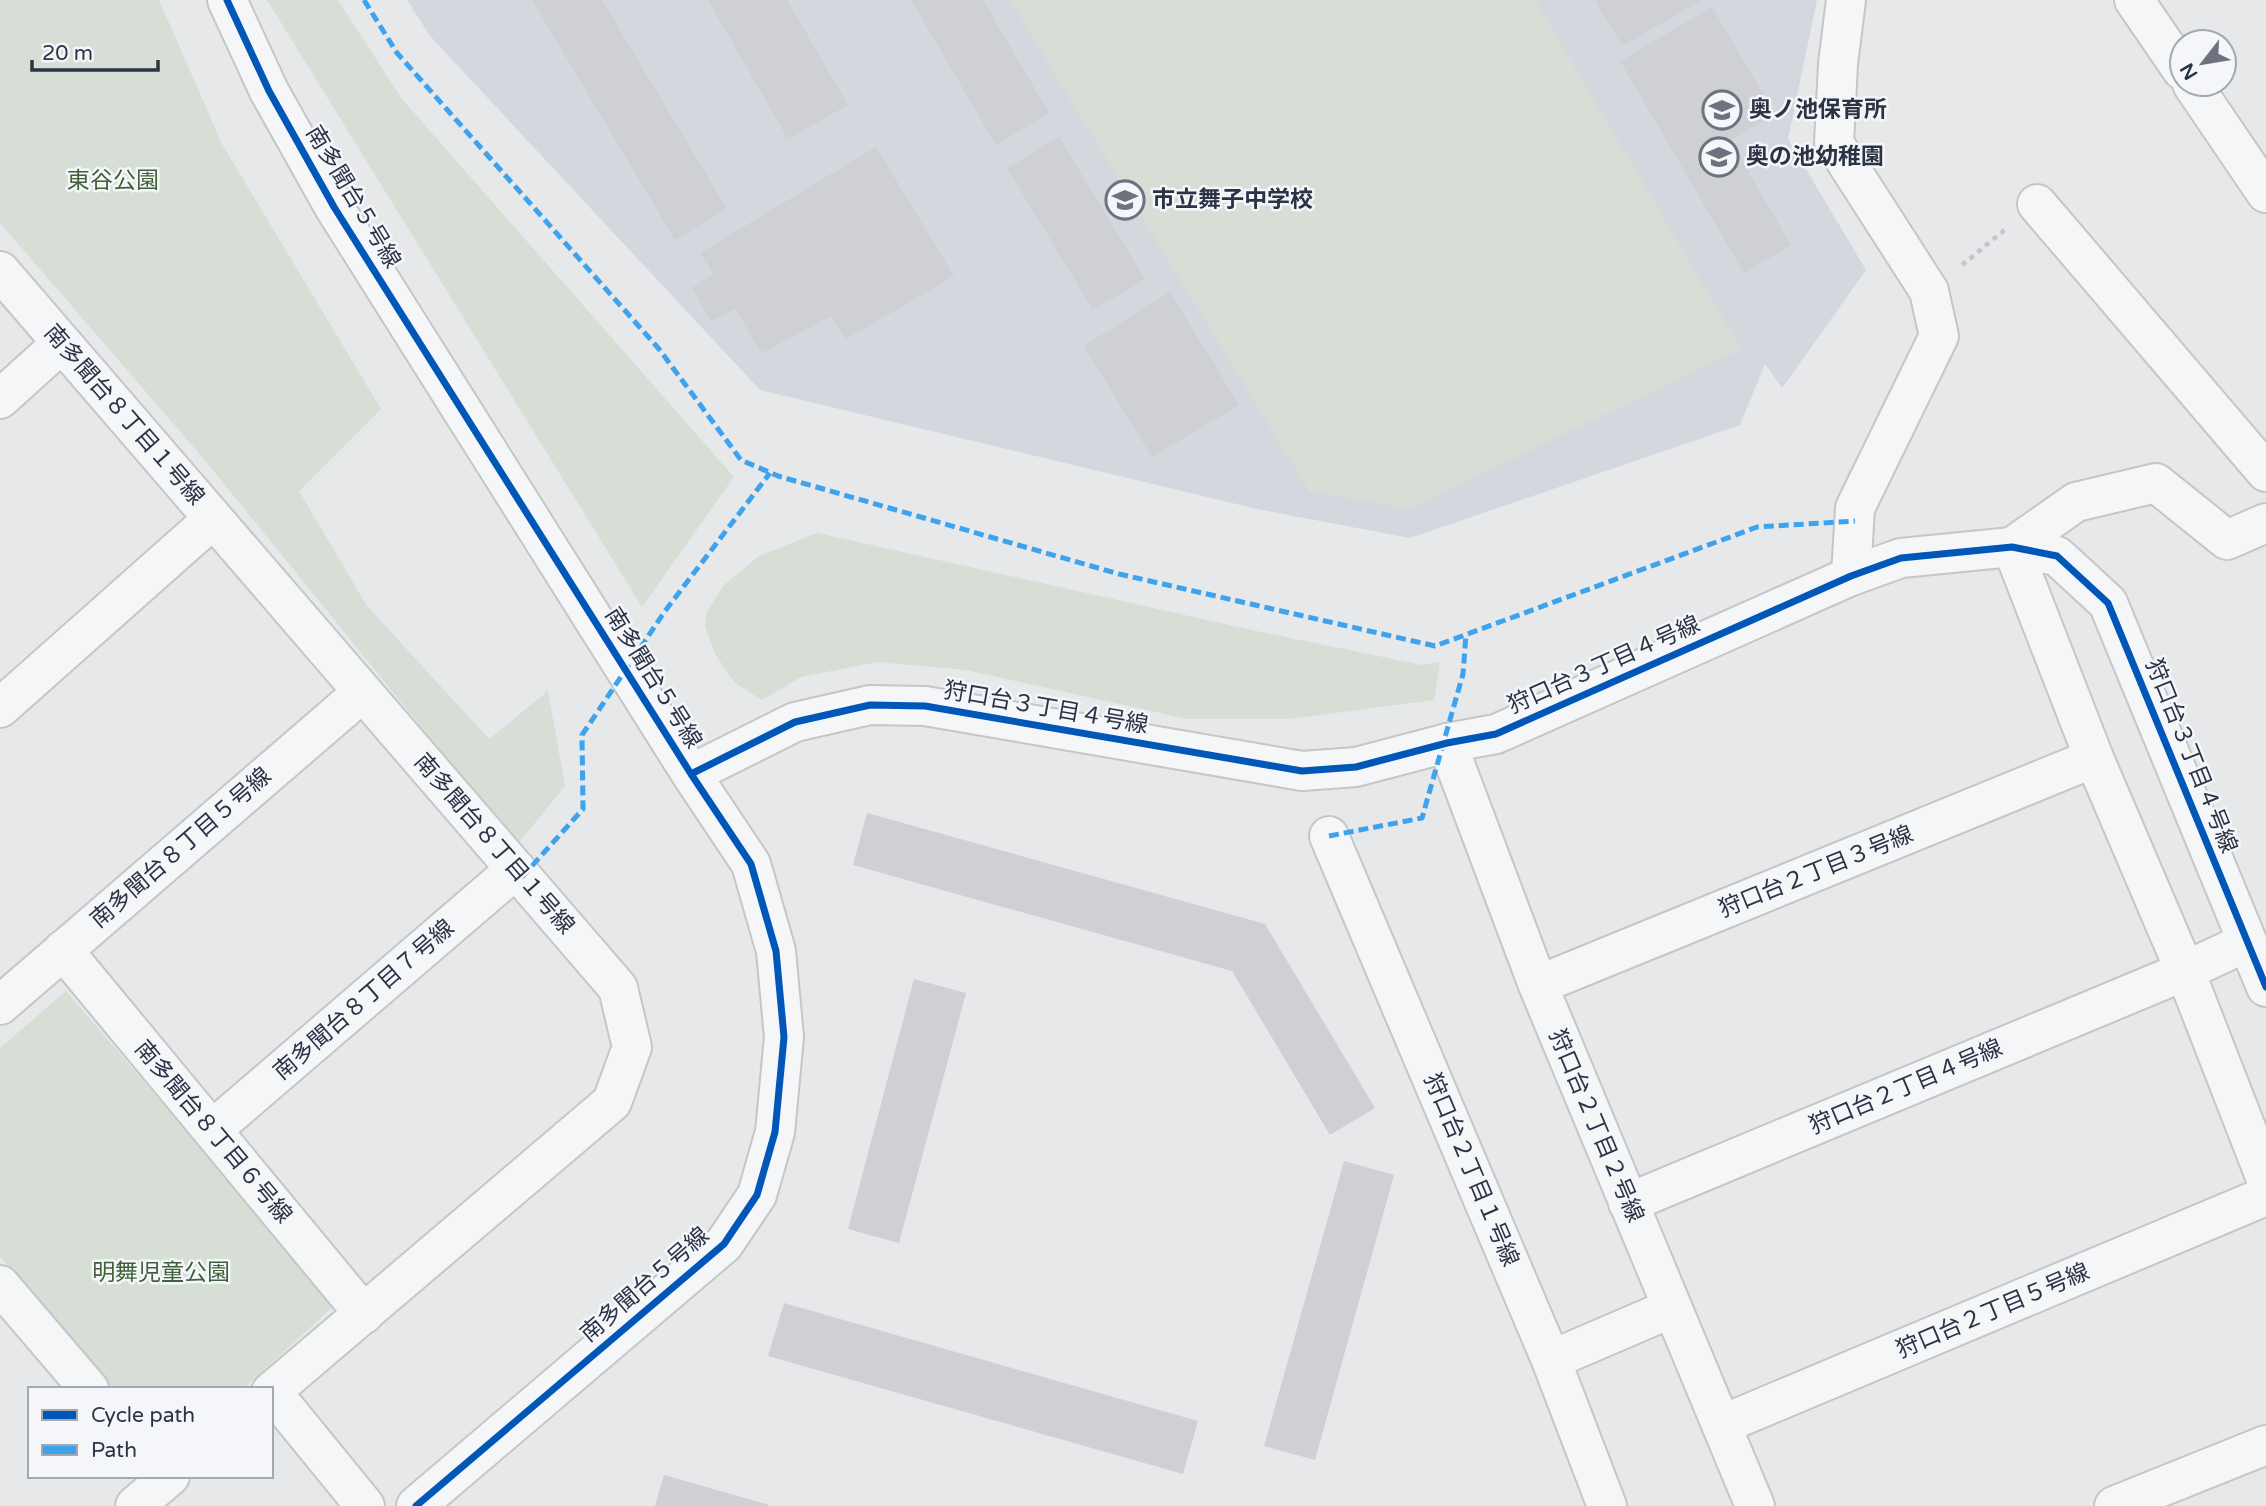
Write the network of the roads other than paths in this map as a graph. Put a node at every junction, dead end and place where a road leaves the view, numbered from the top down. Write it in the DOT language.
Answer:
graph roads {
  1 [pos="228,0"];
  2 [pos="1846,0"];
  3 [pos="2134,0"];
  4 [pos="2168,50"];
  5 [pos="2202,98"];
  6 [pos="2266,193"];
  7 [pos="2037,204"];
  8 [pos="0,271"];
  9 [pos="62,343"];
  10 [pos="0,399"];
  11 [pos="2266,472"];
  12 [pos="214,519"];
  13 [pos="2266,523"];
  14 [pos="2012,547"];
  15 [pos="1851,576"];
  16 [pos="362,692"];
  17 [pos="0,708"];
  18 [pos="1447,743"];
  19 [pos="2094,758"];
  20 [pos="691,774"];
  21 [pos="1329,836"];
  22 [pos="516,869"];
  23 [pos="2248,943"];
  24 [pos="63,950"];
  25 [pos="2185,971"];
  26 [pos="1538,985"];
  27 [pos="2266,987"];
  28 [pos="0,1005"];
  29 [pos="212,1130"];
  30 [pos="2266,1179"];
  31 [pos="2266,1196"];
  32 [pos="1628,1203"];
  33 [pos="4,1298"];
  34 [pos="1672,1308"];
  35 [pos="364,1314"];
  36 [pos="1551,1360"];
  37 [pos="87,1387"];
  38 [pos="273,1390"];
  39 [pos="273,1394"];
  40 [pos="1721,1425"];
  41 [pos="2266,1445"];
  42 [pos="166,1478"];
  43 [pos="135,1506"];
  44 [pos="365,1506"];
  45 [pos="416,1506"];
  46 [pos="1607,1506"];
  47 [pos="1755,1506"];
  48 [pos="2114,1506"];
  1 -- 20 [label="street, 南多聞台５号線"];
  2 -- 15 [label="street"];
  3 -- 4 [label="street"];
  5 -- 6 [label="street"];
  7 -- 11 [label="street"];
  8 -- 9 [label="street, 南多聞台８丁目１号線"];
  9 -- 10 [label="street"];
  9 -- 12 [label="street, 南多聞台８丁目１号線"];
  12 -- 16 [label="street, 南多聞台８丁目１号線"];
  12 -- 17 [label="street"];
  13 -- 14 [label="street"];
  14 -- 15 [label="street, 狩口台３丁目４号線"];
  14 -- 19 [label="street"];
  14 -- 23 [label="street, 狩口台３丁目４号線"];
  15 -- 18 [label="street, 狩口台３丁目４号線"];
  16 -- 22 [label="street, 南多聞台８丁目１号線"];
  16 -- 24 [label="street, 南多聞台８丁目５号線"];
  18 -- 20 [label="street, 狩口台３丁目４号線"];
  18 -- 26 [label="street, 狩口台２丁目２号線"];
  19 -- 25 [label="street"];
  19 -- 26 [label="street, 狩口台２丁目３号線"];
  20 -- 45 [label="street, 南多聞台５号線"];
  21 -- 36 [label="street, 狩口台２丁目１号線"];
  22 -- 29 [label="street, 南多聞台８丁目７号線"];
  22 -- 35 [label="street, 南多聞台８丁目１号線"];
  23 -- 25 [label="street, 狩口台２丁目４号線"];
  23 -- 27 [label="street, 狩口台３丁目４号線"];
  24 -- 28 [label="street, 南多聞台８丁目５号線"];
  24 -- 29 [label="street, 南多聞台８丁目６号線"];
  25 -- 30 [label="street"];
  25 -- 32 [label="street, 狩口台２丁目４号線"];
  26 -- 32 [label="street, 狩口台２丁目２号線"];
  29 -- 35 [label="street, 南多聞台８丁目６号線"];
  31 -- 40 [label="street, 狩口台２丁目５号線"];
  32 -- 34 [label="street, 狩口台２丁目２号線"];
  33 -- 37 [label="street"];
  34 -- 36 [label="street"];
  34 -- 40 [label="street, 狩口台２丁目２号線"];
  35 -- 38 [label="street, 南多聞台８丁目１号線"];
  36 -- 46 [label="street, 狩口台２丁目１号線"];
  39 -- 44 [label="street"];
  40 -- 47 [label="street, 狩口台２丁目２号線"];
  41 -- 48 [label="street"];
  42 -- 43 [label="street"];
}
